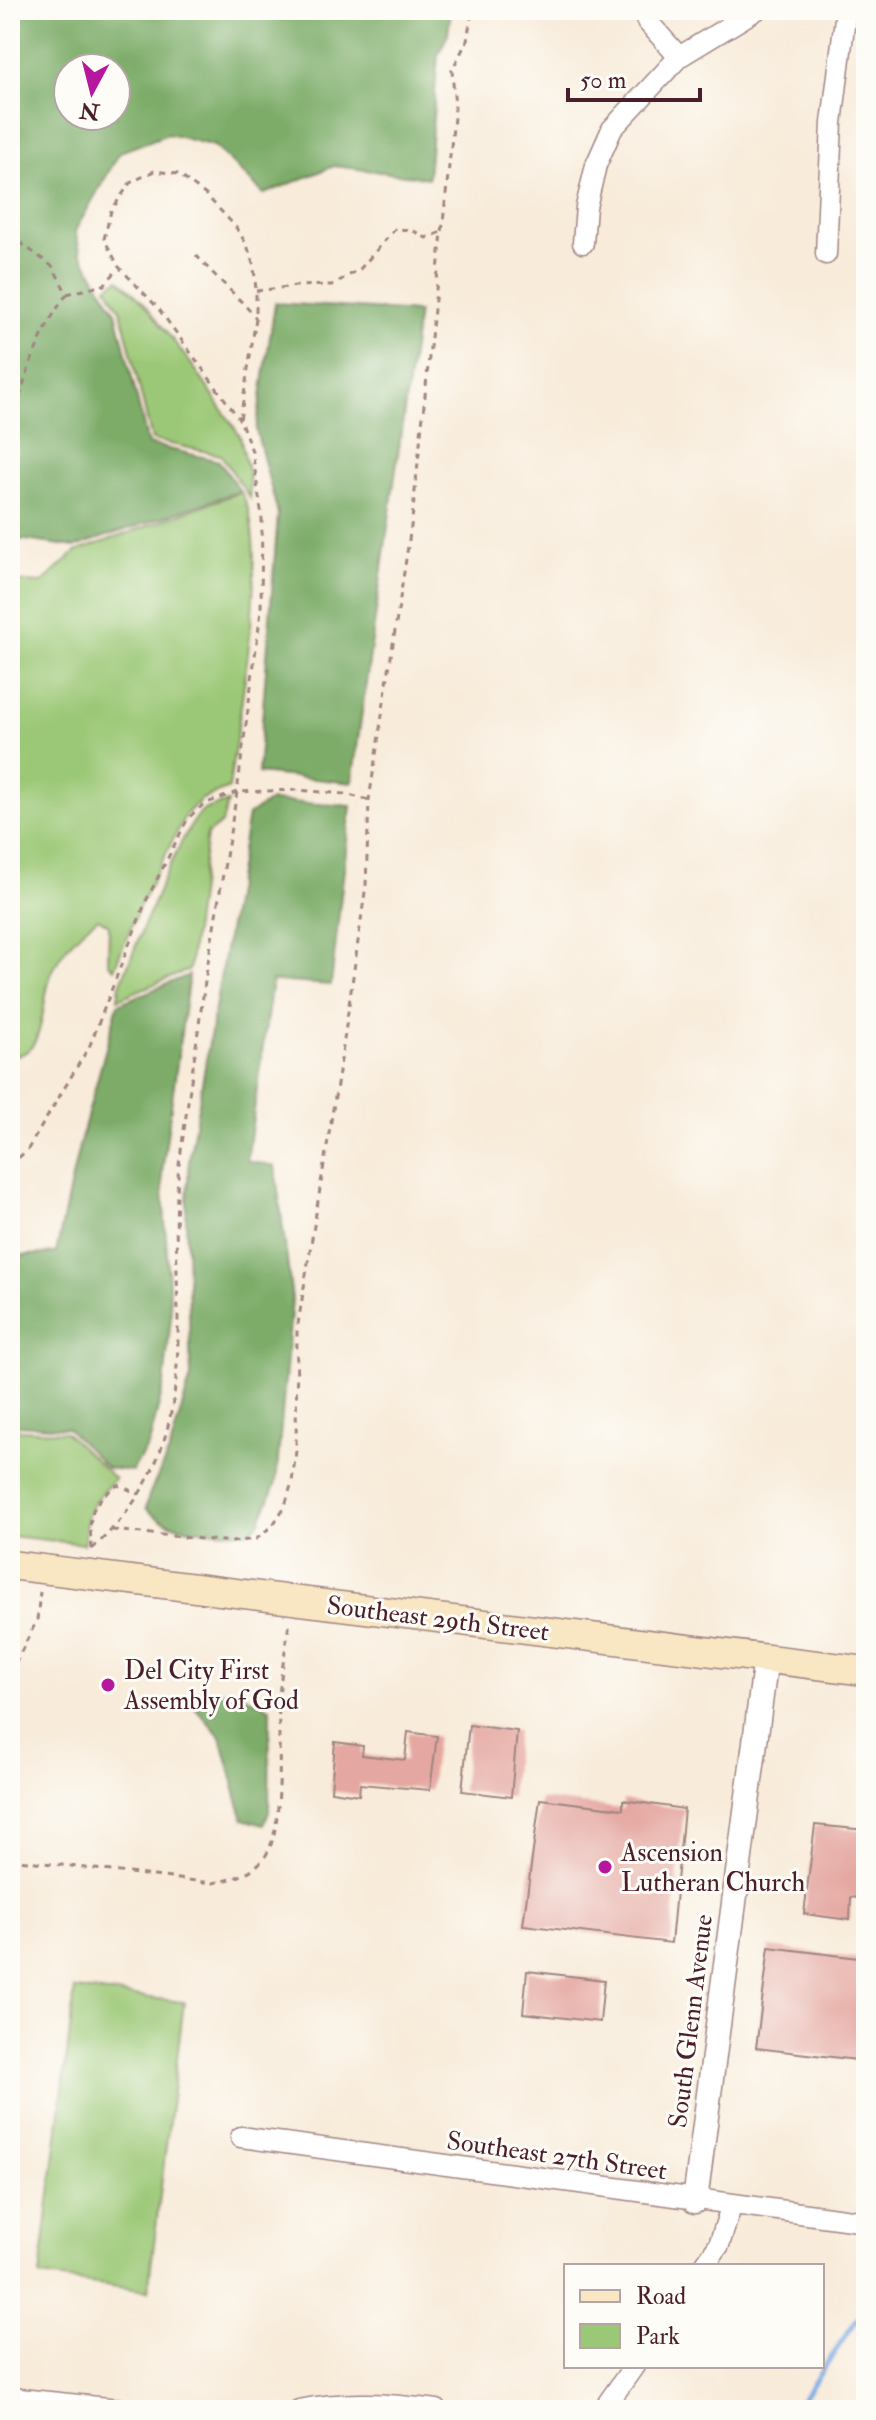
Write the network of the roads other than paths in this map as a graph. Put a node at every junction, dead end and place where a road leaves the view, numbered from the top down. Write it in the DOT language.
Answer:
graph roads {
  1 [pos="642,10"];
  2 [pos="756,10"];
  3 [pos="846,10"];
  4 [pos="679,57"];
  5 [pos="583,243"];
  6 [pos="826,254"];
  7 [pos="10,1565"];
  8 [pos="766,1658"];
  9 [pos="866,1671"];
  10 [pos="241,2137"];
  11 [pos="695,2201"];
  12 [pos="732,2204"];
  13 [pos="866,2222"];
  14 [pos="705,2264"];
  15 [pos="633,2368"];
  16 [pos="10,2398"];
  17 [pos="128,2410"];
  18 [pos="299,2410"];
  19 [pos="437,2410"];
  20 [pos="603,2410"];
  1 -- 4 [label="street"];
  2 -- 4 [label="street"];
  3 -- 6 [label="street"];
  4 -- 5 [label="street"];
  7 -- 8 [label="main road, Southeast 29th Street"];
  8 -- 9 [label="main road, Southeast 29th Street"];
  8 -- 11 [label="street, South Glenn Avenue"];
  10 -- 11 [label="street, Southeast 27th Street"];
  11 -- 12 [label="street, Southeast 27th Street"];
  12 -- 13 [label="street, Southeast 27th Street"];
  12 -- 14 [label="street"];
  15 -- 20 [label="street"];
  16 -- 17 [label="street"];
  18 -- 19 [label="street"];
}
